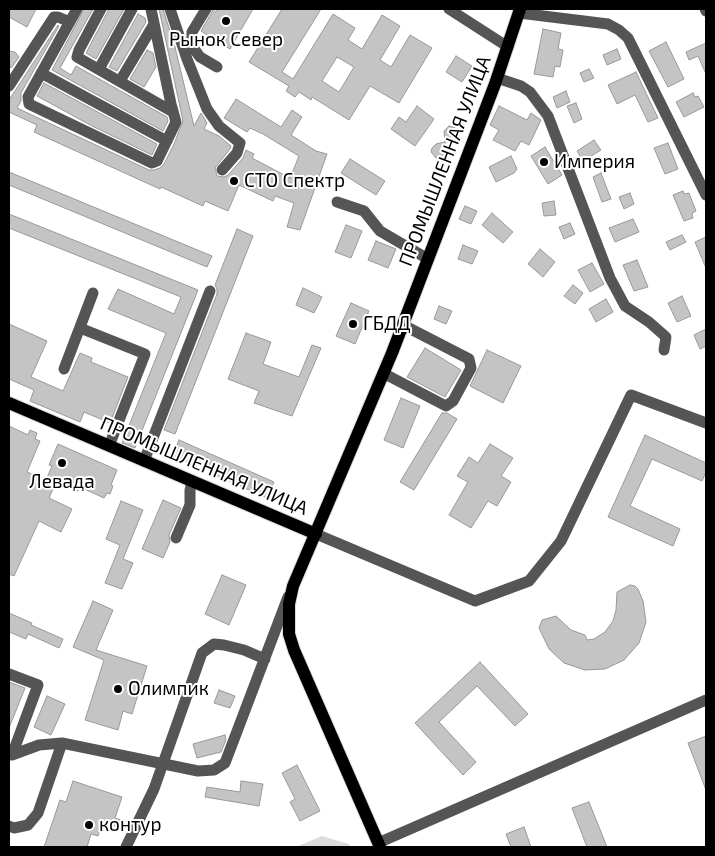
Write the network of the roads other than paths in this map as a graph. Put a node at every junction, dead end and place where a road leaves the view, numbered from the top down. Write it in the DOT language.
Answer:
graph roads {
  1 [pos="77,9"];
  2 [pos="101,9"];
  3 [pos="132,9"];
  4 [pos="151,9"];
  5 [pos="170,9"];
  6 [pos="206,9"];
  7 [pos="449,9"];
  8 [pos="520,11"];
  9 [pos="70,22"];
  10 [pos="154,24"];
  11 [pos="508,47"];
  12 [pos="217,67"];
  13 [pos="99,69"];
  14 [pos="41,73"];
  15 [pos="497,78"];
  16 [pos="120,81"];
  17 [pos="9,86"];
  18 [pos="173,112"];
  19 [pos="167,141"];
  20 [pos="222,170"];
  21 [pos="706,195"];
  22 [pos="337,202"];
  23 [pos="428,259"];
  24 [pos="210,291"];
  25 [pos="94,293"];
  26 [pos="403,325"];
  27 [pos="80,328"];
  28 [pos="664,350"];
  29 [pos="64,369"];
  30 [pos="383,373"];
  31 [pos="9,403"];
  32 [pos="706,423"];
  33 [pos="108,446"];
  34 [pos="144,461"];
  35 [pos="192,482"];
  36 [pos="316,534"];
  37 [pos="176,538"];
  38 [pos="293,586"];
  39 [pos="273,636"];
  40 [pos="294,650"];
  41 [pos="265,659"];
  42 [pos="9,674"];
  43 [pos="706,700"];
  44 [pos="62,743"];
  45 [pos="164,764"];
  46 [pos="9,826"];
  47 [pos="379,845"];
  48 [pos="126,847"];
  1 -- 9 [label="street"];
  2 -- 13 [label="street"];
  3 -- 13 [label="street"];
  4 -- 10 [label="street"];
  5 -- 20 [label="street"];
  6 -- 12 [label="street"];
  7 -- 11 [label="street"];
  8 -- 11 [label="main road, ПРОМЫШЛЕННАЯ УЛИЦА"];
  8 -- 21 [label="street"];
  9 -- 14 [label="street"];
  9 -- 17 [label="street"];
  10 -- 16 [label="street"];
  10 -- 18 [label="street"];
  11 -- 15 [label="main road, ПРОМЫШЛЕННАЯ УЛИЦА"];
  13 -- 16 [label="street"];
  14 -- 19 [label="street"];
  14 -- 19 [label="street"];
  15 -- 23 [label="main road, ПРОМЫШЛЕННАЯ УЛИЦА"];
  15 -- 28 [label="street"];
  16 -- 18 [label="street"];
  18 -- 19 [label="street"];
  22 -- 23 [label="street"];
  23 -- 26 [label="main road, ПРОМЫШЛЕННАЯ УЛИЦА"];
  24 -- 34 [label="street"];
  25 -- 27 [label="street"];
  26 -- 30 [label="main road, ПРОМЫШЛЕННАЯ УЛИЦА"];
  26 -- 30 [label="street"];
  27 -- 29 [label="street"];
  27 -- 33 [label="street"];
  30 -- 36 [label="main road, ПРОМЫШЛЕННАЯ УЛИЦА"];
  31 -- 33 [label="main road, ПРОМЫШЛЕННАЯ УЛИЦА"];
  32 -- 36 [label="street"];
  33 -- 34 [label="main road, ПРОМЫШЛЕННАЯ УЛИЦА"];
  34 -- 35 [label="main road, ПРОМЫШЛЕННАЯ УЛИЦА"];
  35 -- 36 [label="main road, ПРОМЫШЛЕННАЯ УЛИЦА"];
  35 -- 37 [label="street"];
  36 -- 38 [label="main road"];
  38 -- 39 [label="street"];
  38 -- 40 [label="main road"];
  39 -- 40 [label="street"];
  39 -- 41 [label="street"];
  40 -- 47 [label="main road"];
  41 -- 45 [label="street"];
  41 -- 45 [label="street"];
  42 -- 44 [label="street"];
  43 -- 47 [label="street"];
  44 -- 45 [label="street"];
  44 -- 46 [label="street"];
  45 -- 48 [label="street"];
}
